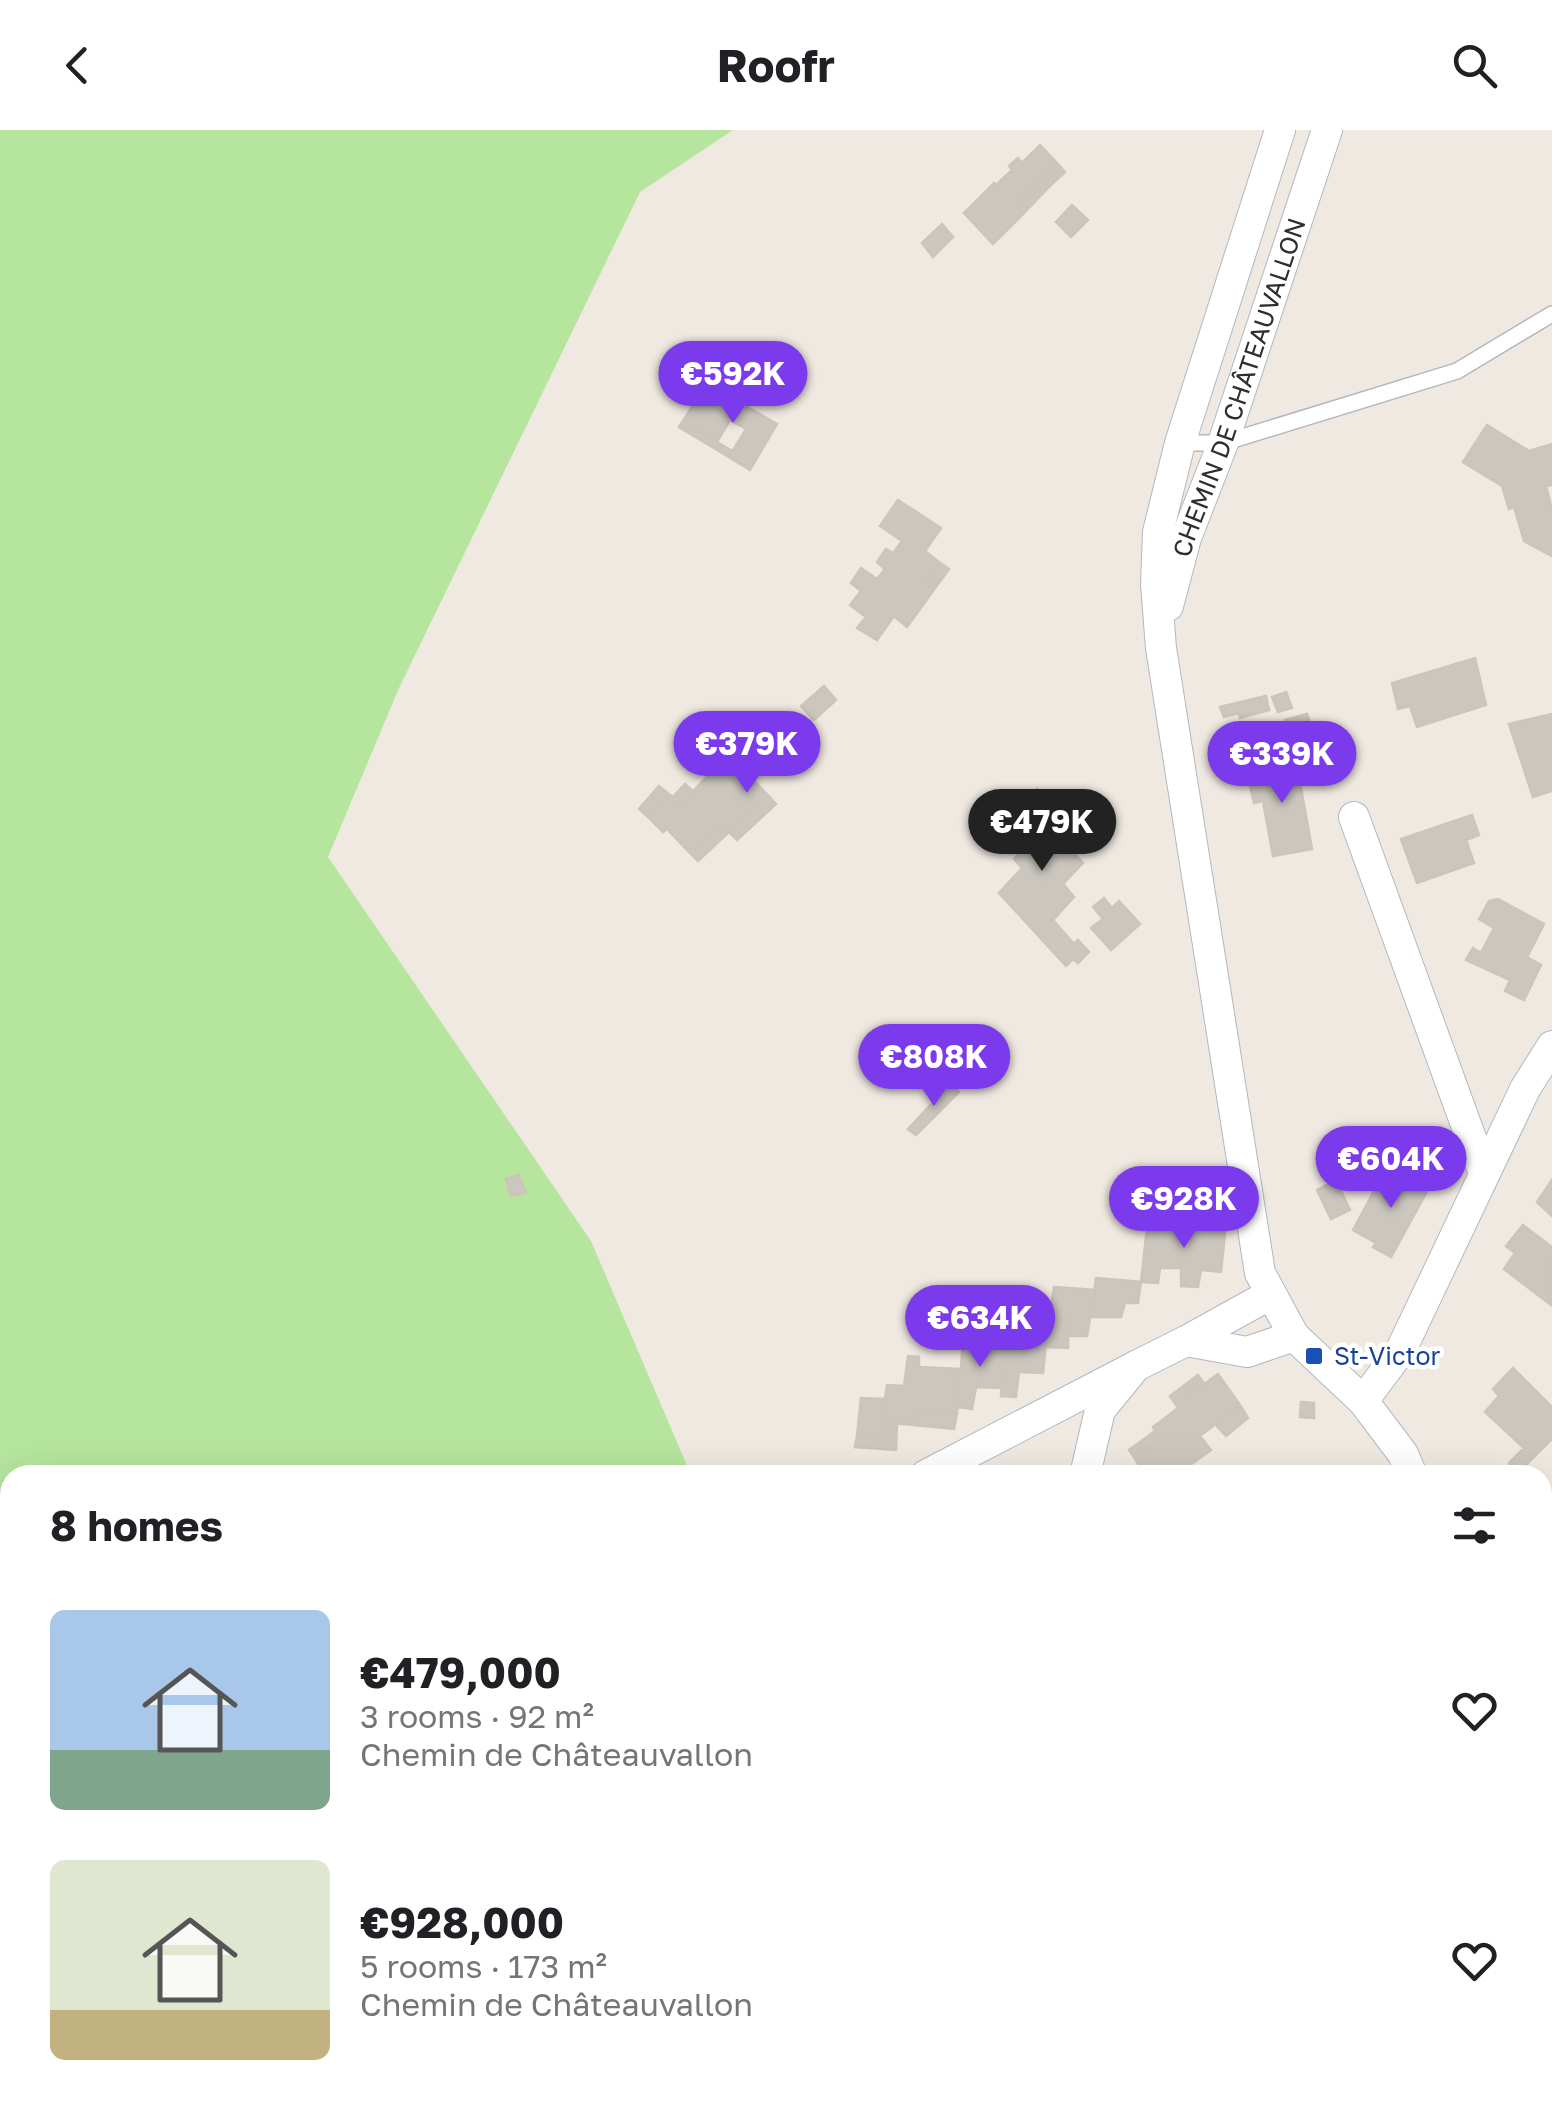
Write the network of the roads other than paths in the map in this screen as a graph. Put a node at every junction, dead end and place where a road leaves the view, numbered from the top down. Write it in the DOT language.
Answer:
graph roads {
  1 [pos="1280,130"];
  2 [pos="1326,130"];
  3 [pos="1552,314"];
  4 [pos="1180,443"];
  5 [pos="1224,443"];
  6 [pos="1161,648"];
  7 [pos="1354,817"];
  8 [pos="1552,1046"];
  9 [pos="1484,1174"];
  10 [pos="1269,1295"];
  11 [pos="1294,1336"];
  12 [pos="1186,1340"];
  13 [pos="1136,1366"];
  14 [pos="1363,1401"];
  15 [pos="945,1465"];
  16 [pos="1086,1465"];
  17 [pos="1408,1465"];
  1 -- 4 [label="street, CHEMIN DE CHÂTEAUVALLON"];
  2 -- 5 [label="street, CHEMIN DE CHÂTEAUVALLON"];
  3 -- 5 [label="lane"];
  4 -- 5 [label="lane"];
  4 -- 6 [label="street, CHEMIN DE CHÂTEAUVALLON"];
  5 -- 6 [label="street, CHEMIN DE CHÂTEAUVALLON"];
  6 -- 10 [label="street, CHEMIN DE CHÂTEAUVALLON"];
  7 -- 9 [label="street"];
  8 -- 9 [label="street"];
  9 -- 14 [label="street"];
  10 -- 11 [label="street, CHEMIN DE CHÂTEAUVALLON"];
  10 -- 12 [label="street"];
  11 -- 12 [label="street"];
  11 -- 14 [label="street, CHEMIN DE CHÂTEAUVALLON"];
  12 -- 13 [label="street"];
  13 -- 15 [label="street"];
  13 -- 16 [label="street"];
  14 -- 17 [label="street, CHEMIN DE CHÂTEAUVALLON"];
}
